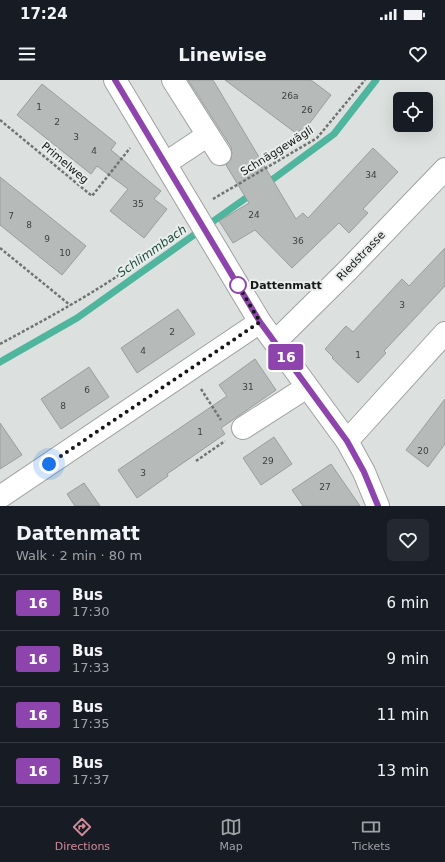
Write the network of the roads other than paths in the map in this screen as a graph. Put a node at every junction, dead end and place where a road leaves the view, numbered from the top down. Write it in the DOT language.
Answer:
graph roads {
  1 [pos="115,80"];
  2 [pos="173,80"];
  3 [pos="208,135"];
  4 [pos="220,154"];
  5 [pos="166,163"];
  6 [pos="445,170"];
  7 [pos="260,322"];
  8 [pos="445,333"];
  9 [pos="274,342"];
  10 [pos="307,387"];
  11 [pos="232,431"];
  12 [pos="347,441"];
  13 [pos="0,497"];
  14 [pos="378,506"];
  1 -- 5 [label="street"];
  2 -- 3 [label="street"];
  3 -- 4 [label="street"];
  3 -- 5 [label="street"];
  5 -- 7 [label="street"];
  6 -- 9 [label="street, Riedstrasse"];
  7 -- 9 [label="street"];
  7 -- 13 [label="street"];
  8 -- 12 [label="street"];
  9 -- 10 [label="street"];
  10 -- 11 [label="street"];
  10 -- 12 [label="street"];
  12 -- 14 [label="street"];
}
